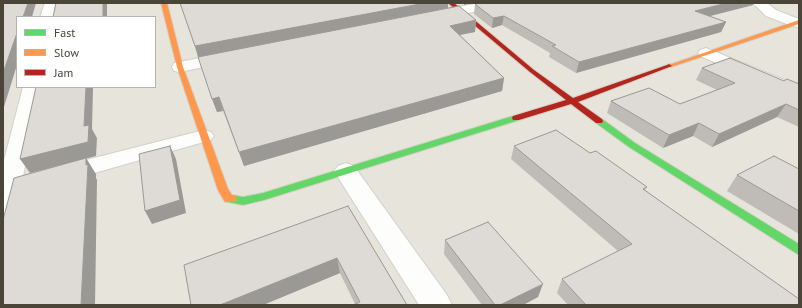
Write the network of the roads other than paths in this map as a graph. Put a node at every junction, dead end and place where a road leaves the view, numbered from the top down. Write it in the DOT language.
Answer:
graph roads {
  1 [pos="51,3"];
  2 [pos="164,3"];
  3 [pos="499,3"];
  4 [pos="759,3"];
  5 [pos="456,7"];
  6 [pos="47,16"];
  7 [pos="422,18"];
  8 [pos="798,23"];
  9 [pos="706,53"];
  10 [pos="242,54"];
  11 [pos="180,67"];
  12 [pos="32,88"];
  13 [pos="799,93"];
  14 [pos="572,101"];
  15 [pos="204,136"];
  16 [pos="346,171"];
  17 [pos="6,189"];
  18 [pos="3,214"];
  19 [pos="799,250"];
  20 [pos="436,305"];
  1 -- 6 [label="street"];
  2 -- 11 [label="street"];
  3 -- 5 [label="street"];
  4 -- 8 [label="street"];
  5 -- 7 [label="street"];
  5 -- 14 [label="street"];
  8 -- 9 [label="street"];
  9 -- 13 [label="street"];
  9 -- 14 [label="street"];
  10 -- 11 [label="street"];
  11 -- 15 [label="street"];
  12 -- 17 [label="street"];
  14 -- 16 [label="street"];
  14 -- 19 [label="street"];
  15 -- 16 [label="street"];
  15 -- 17 [label="street"];
  16 -- 20 [label="street"];
  17 -- 18 [label="street"];
}
